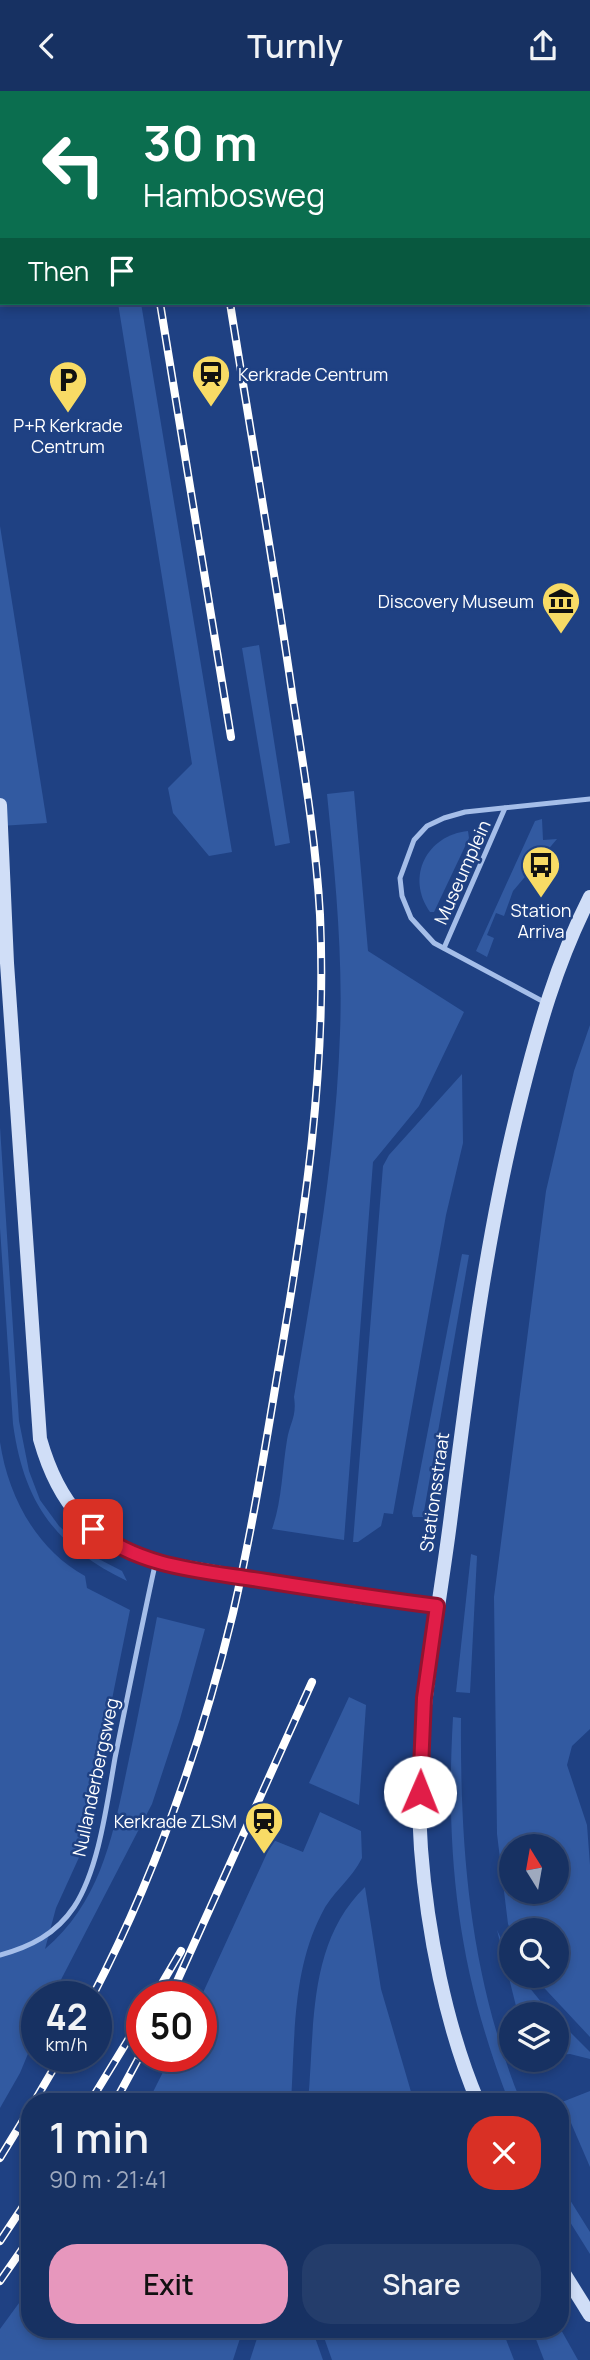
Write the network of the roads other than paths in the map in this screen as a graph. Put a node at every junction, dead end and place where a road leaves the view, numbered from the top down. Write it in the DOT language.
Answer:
graph roads {
  1 [pos="590,799"];
  2 [pos="0,805"];
  3 [pos="505,807"];
  4 [pos="590,897"];
  5 [pos="444,948"];
  6 [pos="545,1002"];
  7 [pos="156,1562"];
  8 [pos="437,1606"];
  9 [pos="0,1955"];
  10 [pos="474,2093"];
  11 [pos="569,2281"];
  12 [pos="590,2315"];
  1 -- 3 [label="lane, Museumplein"];
  2 -- 7 [label="main road"];
  3 -- 5 [label="lane, Museumplein"];
  3 -- 5 [label="lane, Museumplein"];
  4 -- 6 [label="main road, Stationsstraat"];
  5 -- 6 [label="lane, Museumplein"];
  6 -- 8 [label="main road, Stationsstraat"];
  7 -- 8 [label="main road"];
  7 -- 9 [label="lane, Nullanderbergsweg"];
  8 -- 10 [label="main road, Stationsstraat"];
  11 -- 12 [label="main road"];
}
